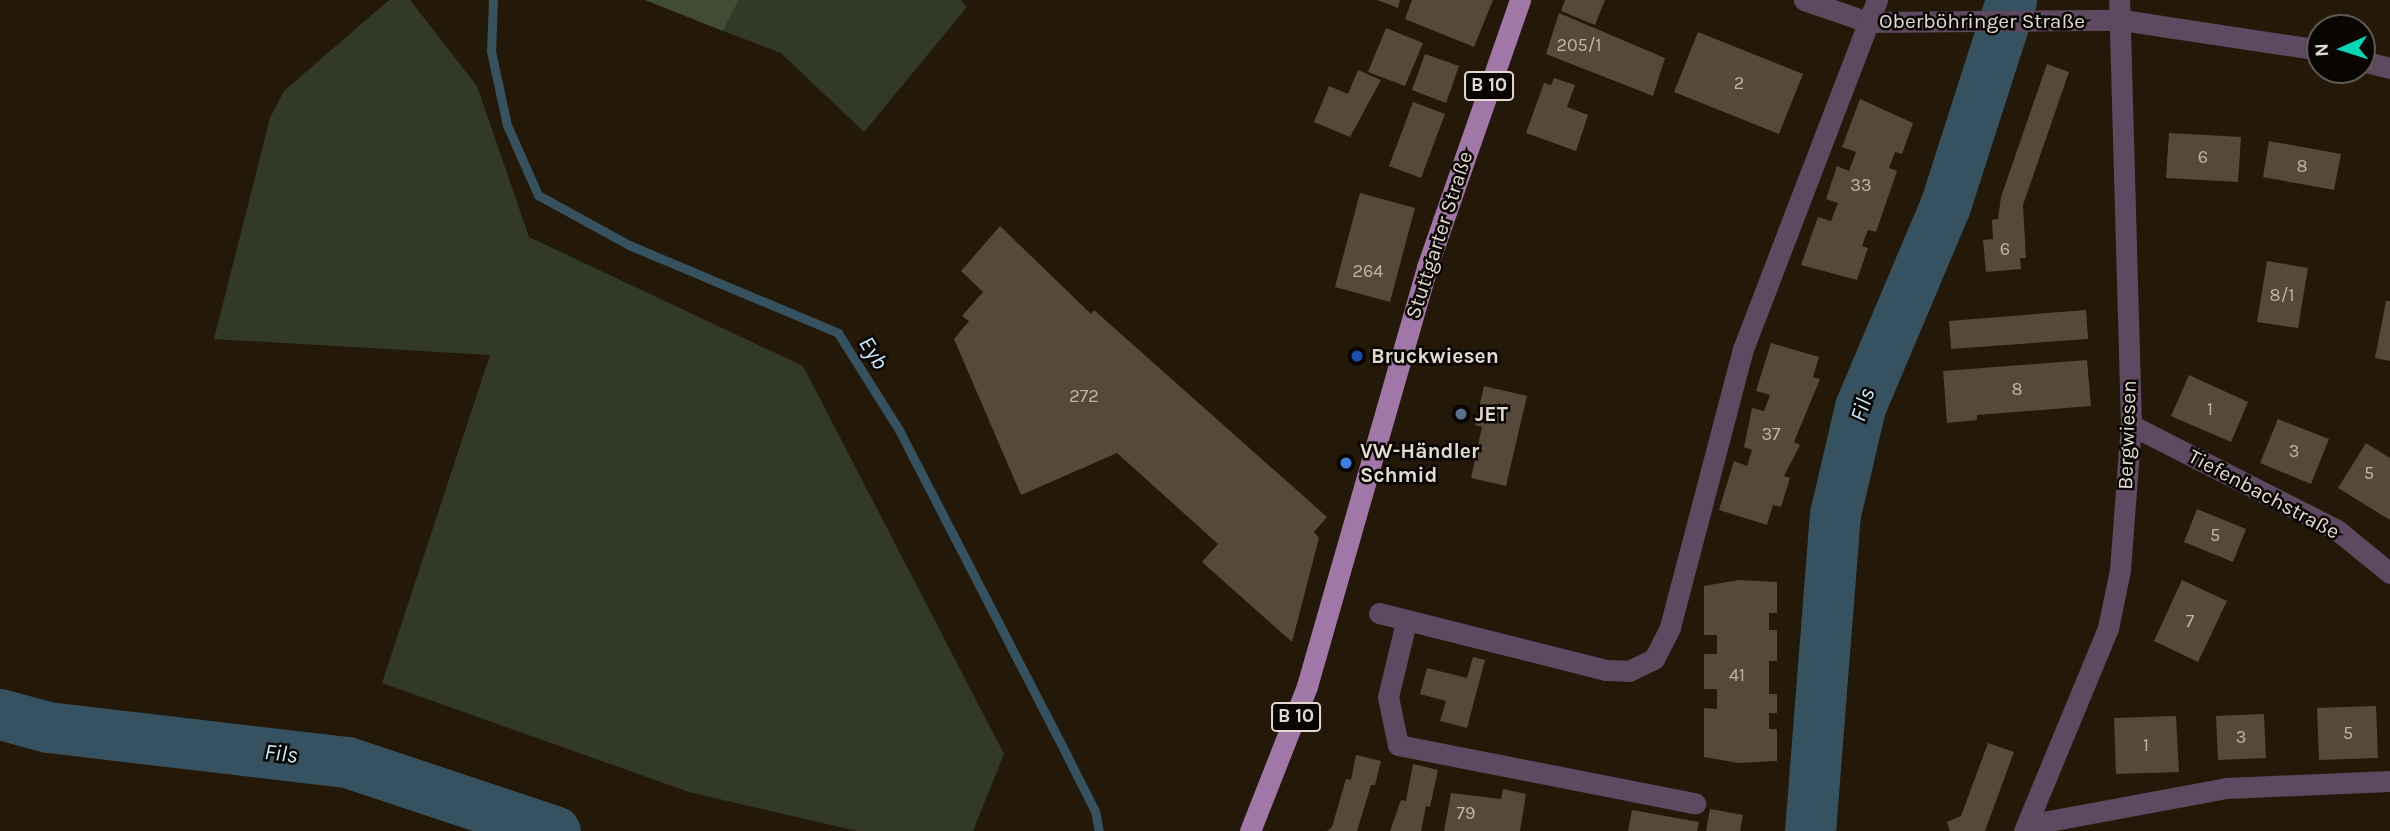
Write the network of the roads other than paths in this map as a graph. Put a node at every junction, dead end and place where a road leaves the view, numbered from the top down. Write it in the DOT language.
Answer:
graph roads {
  1 [pos="1520,0"];
  2 [pos="1804,0"];
  3 [pos="1878,0"];
  4 [pos="2120,10"];
  5 [pos="1868,22"];
  6 [pos="2306,47"];
  7 [pos="2131,425"];
  8 [pos="2390,573"];
  9 [pos="1379,613"];
  10 [pos="1405,622"];
  11 [pos="2390,781"];
  12 [pos="1695,803"];
  13 [pos="2025,828"];
  14 [pos="1250,831"];
  1 -- 14 [label="main road, Stuttgarter Straße / B 10"];
  2 -- 5 [label="street, Oberböhringer Straße"];
  3 -- 5 [label="street"];
  4 -- 5 [label="street, Oberböhringer Straße"];
  4 -- 6 [label="street, Oberböhringer Straße"];
  4 -- 7 [label="street, Bergwiesen"];
  5 -- 10 [label="street"];
  7 -- 8 [label="street, Tiefenbachstraße"];
  7 -- 13 [label="street, Bergwiesen"];
  9 -- 10 [label="street"];
  10 -- 12 [label="street"];
  11 -- 13 [label="street"];
}
